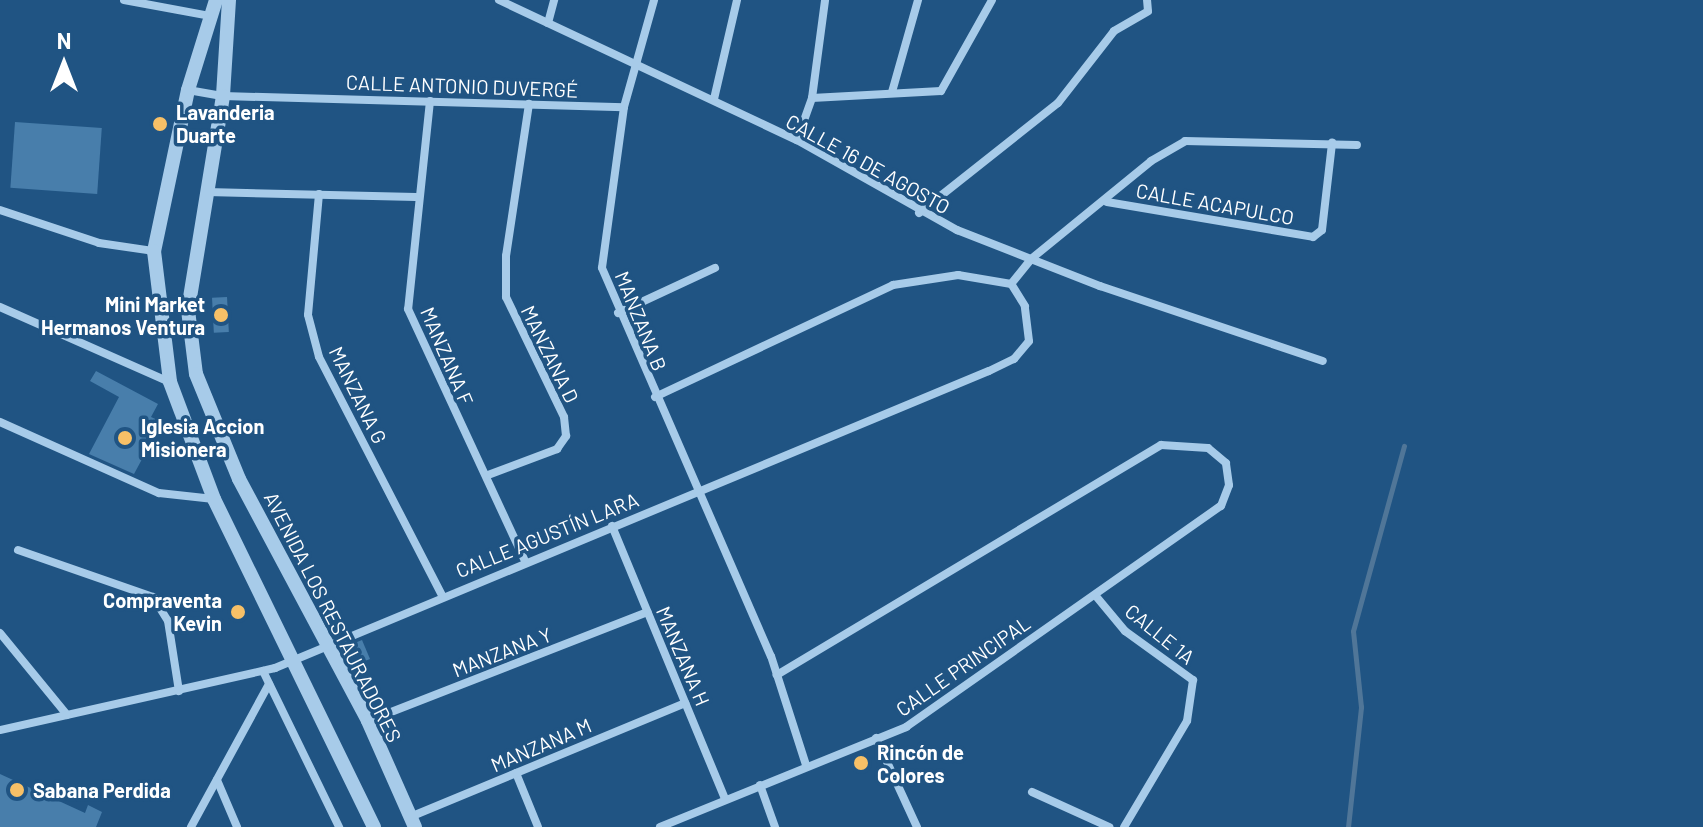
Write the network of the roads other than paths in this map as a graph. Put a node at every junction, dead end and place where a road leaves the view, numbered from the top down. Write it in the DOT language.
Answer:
graph roads {
  1 [pos="124,0"];
  2 [pos="216,0"];
  3 [pos="229,0"];
  4 [pos="499,0"];
  5 [pos="554,0"];
  6 [pos="654,0"];
  7 [pos="737,0"];
  8 [pos="825,0"];
  9 [pos="918,0"];
  10 [pos="992,0"];
  11 [pos="1147,0"];
  12 [pos="210,16"];
  13 [pos="548,23"];
  14 [pos="636,65"];
  15 [pos="188,90"];
  16 [pos="892,92"];
  17 [pos="223,96"];
  18 [pos="812,98"];
  19 [pos="714,99"];
  20 [pos="430,101"];
  21 [pos="529,104"];
  22 [pos="624,107"];
  23 [pos="797,140"];
  24 [pos="1332,143"];
  25 [pos="1357,145"];
  26 [pos="207,192"];
  27 [pos="319,194"];
  28 [pos="416,197"];
  29 [pos="1107,202"];
  30 [pos="0,210"];
  31 [pos="919,213"];
  32 [pos="154,251"];
  33 [pos="1031,259"];
  34 [pos="715,268"];
  35 [pos="1011,284"];
  36 [pos="0,307"];
  37 [pos="618,313"];
  38 [pos="1323,361"];
  39 [pos="170,382"];
  40 [pos="655,397"];
  41 [pos="0,422"];
  42 [pos="488,475"];
  43 [pos="699,490"];
  44 [pos="214,499"];
  45 [pos="612,526"];
  46 [pos="18,550"];
  47 [pos="525,561"];
  48 [pos="442,595"];
  49 [pos="1095,595"];
  50 [pos="647,612"];
  51 [pos="0,633"];
  52 [pos="326,646"];
  53 [pos="293,659"];
  54 [pos="263,671"];
  55 [pos="777,675"];
  56 [pos="269,684"];
  57 [pos="179,691"];
  58 [pos="685,703"];
  59 [pos="67,715"];
  60 [pos="0,719"];
  61 [pos="368,721"];
  62 [pos="13,727"];
  63 [pos="0,730"];
  64 [pos="876,738"];
  65 [pos="806,765"];
  66 [pos="516,773"];
  67 [pos="217,780"];
  68 [pos="760,785"];
  69 [pos="1032,792"];
  70 [pos="725,799"];
  71 [pos="412,822"];
  72 [pos="191,827"];
  73 [pos="237,827"];
  74 [pos="339,827"];
  75 [pos="374,827"];
  76 [pos="538,827"];
  77 [pos="660,827"];
  78 [pos="775,827"];
  79 [pos="917,827"];
  80 [pos="1109,827"];
  81 [pos="1124,827"];
  1 -- 12 [label="street"];
  2 -- 12 [label="street"];
  3 -- 17 [label="street, AVENIDA LOS RESTAURADORES"];
  4 -- 13 [label="street, CALLE 16 DE AGOSTO"];
  5 -- 13 [label="street"];
  6 -- 14 [label="street"];
  7 -- 19 [label="street"];
  8 -- 18 [label="street"];
  9 -- 16 [label="street"];
  10 -- 16 [label="street"];
  11 -- 31 [label="street"];
  12 -- 15 [label="street"];
  13 -- 14 [label="street, CALLE 16 DE AGOSTO"];
  14 -- 19 [label="street, CALLE 16 DE AGOSTO"];
  14 -- 22 [label="street"];
  15 -- 17 [label="street, CALLE ANTONIO DUVERGÉ"];
  15 -- 32 [label="street"];
  16 -- 18 [label="street"];
  17 -- 20 [label="street, CALLE ANTONIO DUVERGÉ"];
  17 -- 26 [label="street, AVENIDA LOS RESTAURADORES"];
  18 -- 23 [label="street"];
  19 -- 23 [label="street, CALLE 16 DE AGOSTO"];
  20 -- 21 [label="street, CALLE ANTONIO DUVERGÉ"];
  20 -- 28 [label="street, MANZANA F"];
  21 -- 22 [label="street, CALLE ANTONIO DUVERGÉ"];
  21 -- 42 [label="street, MANZANA D"];
  22 -- 37 [label="street, MANZANA B"];
  23 -- 31 [label="street, CALLE 16 DE AGOSTO"];
  24 -- 25 [label="street"];
  24 -- 29 [label="street"];
  24 -- 29 [label="street, CALLE ACAPULCO"];
  26 -- 27 [label="street"];
  26 -- 52 [label="street, AVENIDA LOS RESTAURADORES"];
  27 -- 28 [label="street"];
  27 -- 48 [label="street, MANZANA G"];
  28 -- 42 [label="street, MANZANA F"];
  29 -- 33 [label="street"];
  30 -- 32 [label="street"];
  31 -- 33 [label="street, CALLE 16 DE AGOSTO"];
  32 -- 39 [label="street"];
  33 -- 35 [label="street"];
  33 -- 38 [label="street, CALLE 16 DE AGOSTO"];
  34 -- 37 [label="street"];
  35 -- 40 [label="street"];
  35 -- 43 [label="street, CALLE AGUSTÍN LARA"];
  36 -- 39 [label="street"];
  37 -- 40 [label="street, MANZANA B"];
  39 -- 44 [label="street"];
  40 -- 43 [label="street, MANZANA B"];
  41 -- 44 [label="street"];
  42 -- 47 [label="street, MANZANA F"];
  43 -- 45 [label="street, CALLE AGUSTÍN LARA"];
  43 -- 55 [label="street, MANZANA B"];
  44 -- 53 [label="street"];
  45 -- 47 [label="street, CALLE AGUSTÍN LARA"];
  45 -- 50 [label="street, MANZANA H"];
  46 -- 57 [label="street"];
  47 -- 48 [label="street, CALLE AGUSTÍN LARA"];
  48 -- 52 [label="street, CALLE AGUSTÍN LARA"];
  49 -- 55 [label="street, CALLE PRINCIPAL"];
  49 -- 64 [label="street, CALLE PRINCIPAL"];
  49 -- 81 [label="street, CALLE 1A"];
  50 -- 58 [label="street, MANZANA H"];
  50 -- 61 [label="street, MANZANA Y"];
  51 -- 59 [label="street"];
  52 -- 53 [label="street, CALLE AGUSTÍN LARA"];
  52 -- 61 [label="street, AVENIDA LOS RESTAURADORES"];
  53 -- 54 [label="street, CALLE AGUSTÍN LARA"];
  53 -- 75 [label="street"];
  54 -- 56 [label="street"];
  54 -- 57 [label="street, CALLE AGUSTÍN LARA"];
  55 -- 65 [label="street, MANZANA B"];
  56 -- 67 [label="street"];
  56 -- 74 [label="street"];
  57 -- 59 [label="street, CALLE AGUSTÍN LARA"];
  58 -- 66 [label="street, MANZANA M"];
  58 -- 70 [label="street, MANZANA H"];
  59 -- 62 [label="street, CALLE AGUSTÍN LARA"];
  60 -- 62 [label="street"];
  61 -- 71 [label="street, AVENIDA LOS RESTAURADORES"];
  62 -- 63 [label="street, CALLE AGUSTÍN LARA"];
  64 -- 65 [label="street, CALLE PRINCIPAL"];
  64 -- 79 [label="street"];
  65 -- 68 [label="street, CALLE PRINCIPAL"];
  66 -- 71 [label="street, MANZANA M"];
  66 -- 76 [label="street"];
  67 -- 72 [label="street"];
  67 -- 73 [label="street"];
  68 -- 70 [label="street, CALLE PRINCIPAL"];
  68 -- 78 [label="street"];
  69 -- 80 [label="street"];
  70 -- 77 [label="street, CALLE PRINCIPAL"];
}
